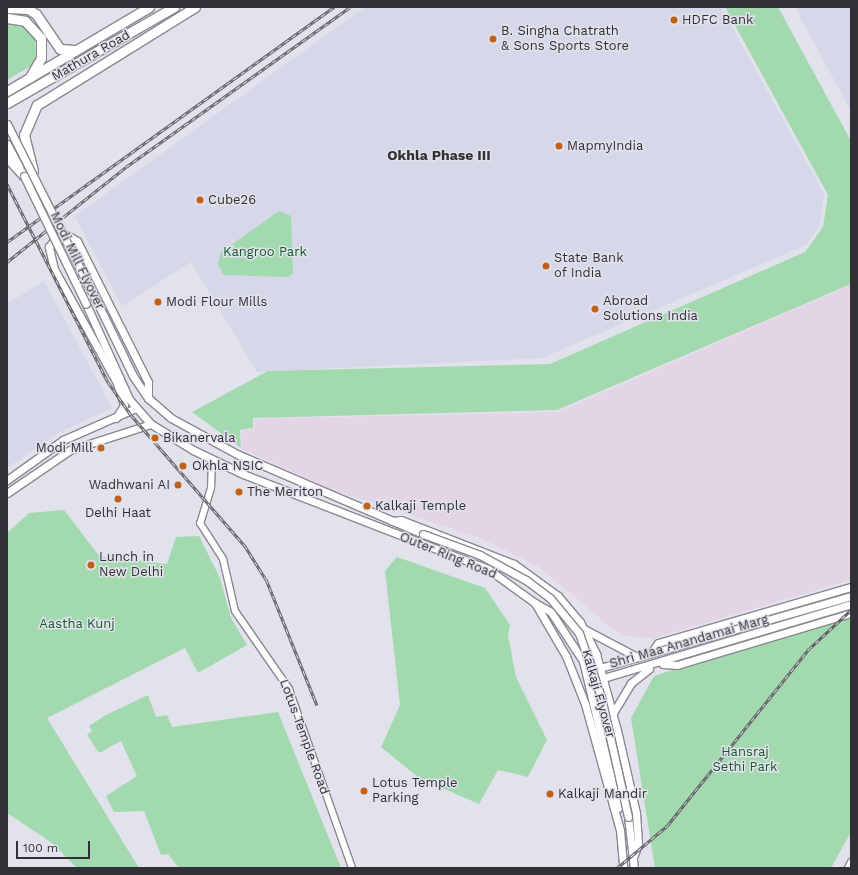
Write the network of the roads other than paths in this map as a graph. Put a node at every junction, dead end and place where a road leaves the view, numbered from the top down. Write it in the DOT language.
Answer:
graph roads {
  1 [pos="149,7"];
  2 [pos="174,7"];
  3 [pos="195,7"];
  4 [pos="7,8"];
  5 [pos="7,18"];
  6 [pos="77,50"];
  7 [pos="30,78"];
  8 [pos="7,91"];
  9 [pos="7,103"];
  10 [pos="7,124"];
  11 [pos="7,144"];
  12 [pos="7,157"];
  13 [pos="24,176"];
  14 [pos="36,178"];
  15 [pos="119,391"];
  16 [pos="148,398"];
  17 [pos="129,399"];
  18 [pos="136,408"];
  19 [pos="116,418"];
  20 [pos="152,424"];
  21 [pos="212,460"];
  22 [pos="7,480"];
  23 [pos="7,493"];
  24 [pos="392,522"];
  25 [pos="851,587"];
  26 [pos="851,596"];
  27 [pos="535,602"];
  28 [pos="851,604"];
  29 [pos="851,613"];
  30 [pos="580,622"];
  31 [pos="586,630"];
  32 [pos="566,632"];
  33 [pos="651,653"];
  34 [pos="637,657"];
  35 [pos="660,664"];
  36 [pos="652,666"];
  37 [pos="600,668"];
  38 [pos="587,677"];
  39 [pos="604,679"];
  40 [pos="612,713"];
  41 [pos="602,743"];
  42 [pos="620,743"];
  43 [pos="620,830"];
  44 [pos="634,855"];
  45 [pos="851,862"];
  46 [pos="352,868"];
  47 [pos="623,868"];
  48 [pos="634,868"];
  49 [pos="848,868"];
  1 -- 6 [label="highway, Mathura Road"];
  2 -- 9 [label="highway, Mathura Road"];
  3 -- 14 [label="highway"];
  4 -- 6 [label="highway"];
  5 -- 7 [label="highway"];
  6 -- 7 [label="highway, Mathura Road"];
  7 -- 8 [label="highway, Mathura Road"];
  10 -- 14 [label="main road, Modi Mill Flyover, bridge"];
  11 -- 13 [label="main road, Modi Mill Flyover"];
  12 -- 13 [label="highway"];
  13 -- 17 [label="main road, Modi Mill Flyover, bridge"];
  14 -- 16 [label="main road, Modi Mill Flyover, bridge"];
  15 -- 16 [label="main road"];
  15 -- 17 [label="main road"];
  15 -- 19 [label="main road"];
  16 -- 24 [label="main road, Outer Ring Road"];
  17 -- 18 [label="main road, Outer Ring Road"];
  18 -- 19 [label="main road"];
  18 -- 20 [label="main road, Outer Ring Road"];
  19 -- 22 [label="main road"];
  20 -- 21 [label="main road, Outer Ring Road"];
  20 -- 23 [label="main road"];
  21 -- 27 [label="main road, Outer Ring Road"];
  21 -- 46 [label="street, Lotus Temple Road"];
  24 -- 30 [label="main road"];
  24 -- 44 [label="main road, Kalkaji Flyover, bridge"];
  25 -- 33 [label="main road"];
  26 -- 33 [label="main road, Shri Maa Anandamai Marg"];
  27 -- 32 [label="main road"];
  27 -- 43 [label="main road, Outer Ring Road"];
  28 -- 35 [label="main road, Shri Maa Anandamai Marg"];
  29 -- 35 [label="main road"];
  30 -- 31 [label="main road"];
  30 -- 32 [label="main road"];
  31 -- 34 [label="main road"];
  31 -- 37 [label="main road"];
  32 -- 38 [label="main road"];
  33 -- 34 [label="main road, Shri Maa Anandamai Marg"];
  34 -- 37 [label="main road, Shri Maa Anandamai Marg"];
  35 -- 36 [label="main road, Shri Maa Anandamai Marg"];
  36 -- 39 [label="main road, Shri Maa Anandamai Marg"];
  36 -- 40 [label="main road"];
  37 -- 38 [label="main road, Shri Maa Anandamai Marg"];
  37 -- 39 [label="main road"];
  38 -- 39 [label="main road, Shri Maa Anandamai Marg"];
  38 -- 41 [label="main road"];
  39 -- 40 [label="main road"];
  40 -- 42 [label="main road"];
  41 -- 42 [label="main road"];
  41 -- 43 [label="main road"];
  42 -- 44 [label="main road"];
  43 -- 47 [label="main road, Outer Ring Road"];
  44 -- 48 [label="main road"];
  45 -- 49 [label="street"];
}
